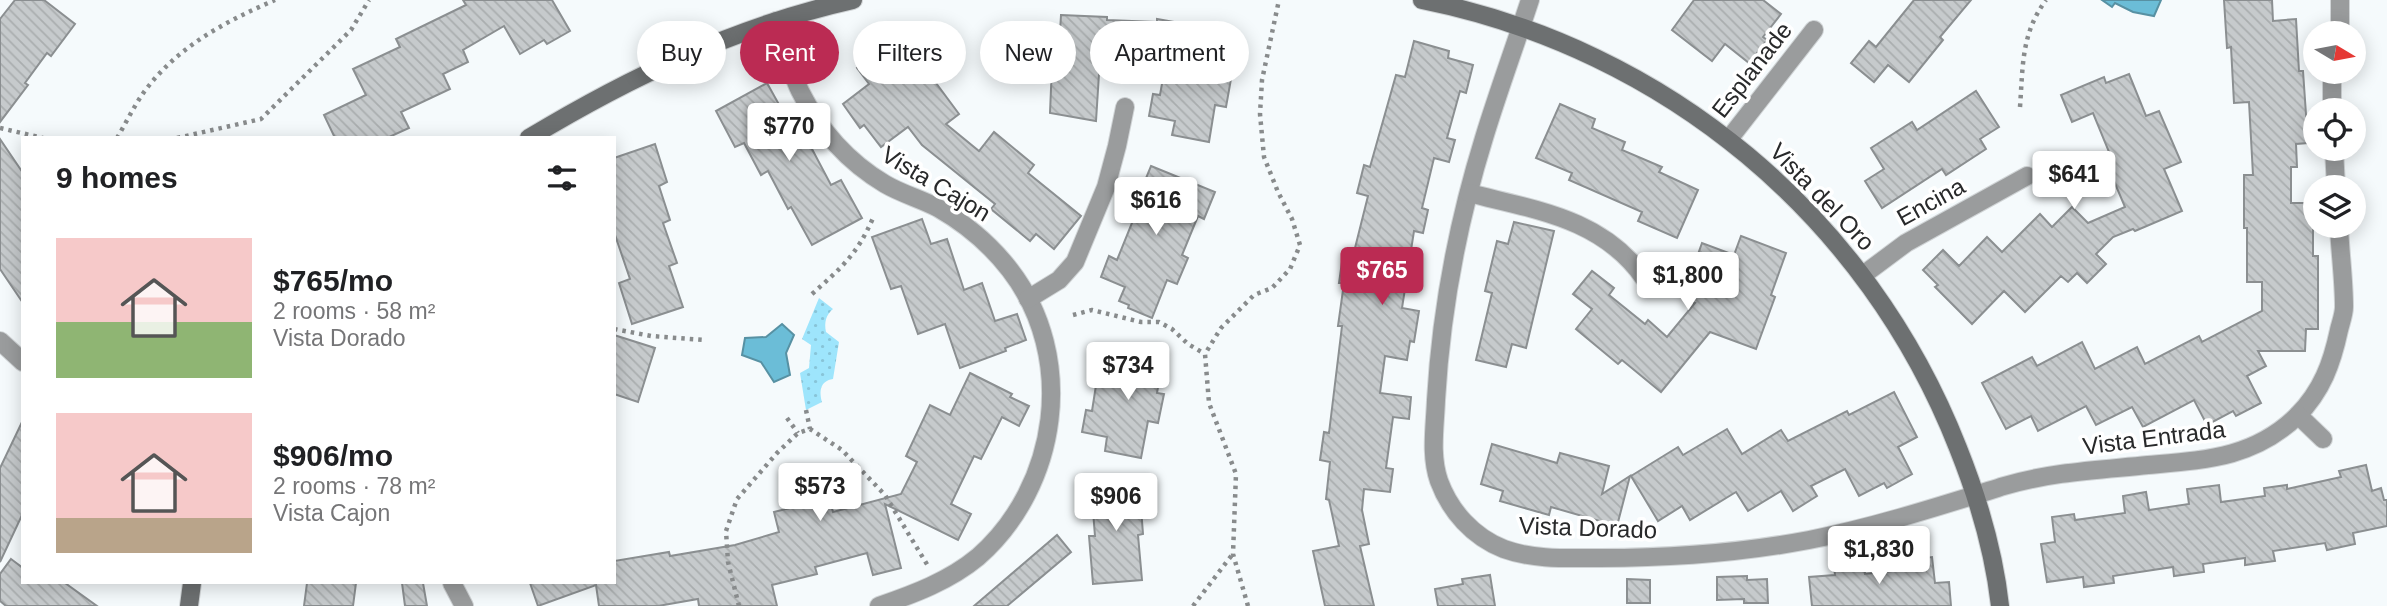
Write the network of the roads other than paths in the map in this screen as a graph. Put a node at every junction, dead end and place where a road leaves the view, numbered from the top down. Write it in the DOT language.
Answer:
graph roads {
  1 [pos="853,0"];
  2 [pos="1422,0"];
  3 [pos="1530,0"];
  4 [pos="2340,0"];
  5 [pos="776,21"];
  6 [pos="2340,21"];
  7 [pos="1521,26"];
  8 [pos="1814,30"];
  9 [pos="740,35"];
  10 [pos="798,84"];
  11 [pos="1125,107"];
  12 [pos="533,136"];
  13 [pos="1729,139"];
  14 [pos="2027,176"];
  15 [pos="1469,193"];
  16 [pos="2340,238"];
  17 [pos="1863,275"];
  18 [pos="1644,278"];
  19 [pos="1028,299"];
  20 [pos="0,341"];
  21 [pos="21,360"];
  22 [pos="2298,415"];
  23 [pos="2323,439"];
  24 [pos="1975,495"];
  25 [pos="192,584"];
  26 [pos="453,584"];
  27 [pos="189,606"];
  28 [pos="464,606"];
  29 [pos="879,606"];
  30 [pos="2000,606"];
  1 -- 5 [label="street"];
  2 -- 7 [label="street, Vista del Oro"];
  3 -- 7 [label="street"];
  4 -- 6 [label="street"];
  7 -- 13 [label="street, Vista del Oro"];
  7 -- 15 [label="street, Vista Dorado"];
  8 -- 13 [label="street, Esplanade"];
  9 -- 12 [label="street"];
  10 -- 19 [label="street, Vista Cajon"];
  11 -- 19 [label="street"];
  13 -- 17 [label="street, Vista del Oro"];
  14 -- 17 [label="street, Encina"];
  15 -- 18 [label="street"];
  15 -- 24 [label="street, Vista Dorado"];
  16 -- 22 [label="street, Vista Entrada"];
  17 -- 24 [label="street, Vista del Oro"];
  19 -- 29 [label="street, Vista Cajon"];
  20 -- 21 [label="street"];
  22 -- 23 [label="street"];
  22 -- 24 [label="street, Vista Entrada"];
  24 -- 30 [label="street, Vista del Oro"];
  25 -- 27 [label="street"];
  26 -- 28 [label="street"];
}
